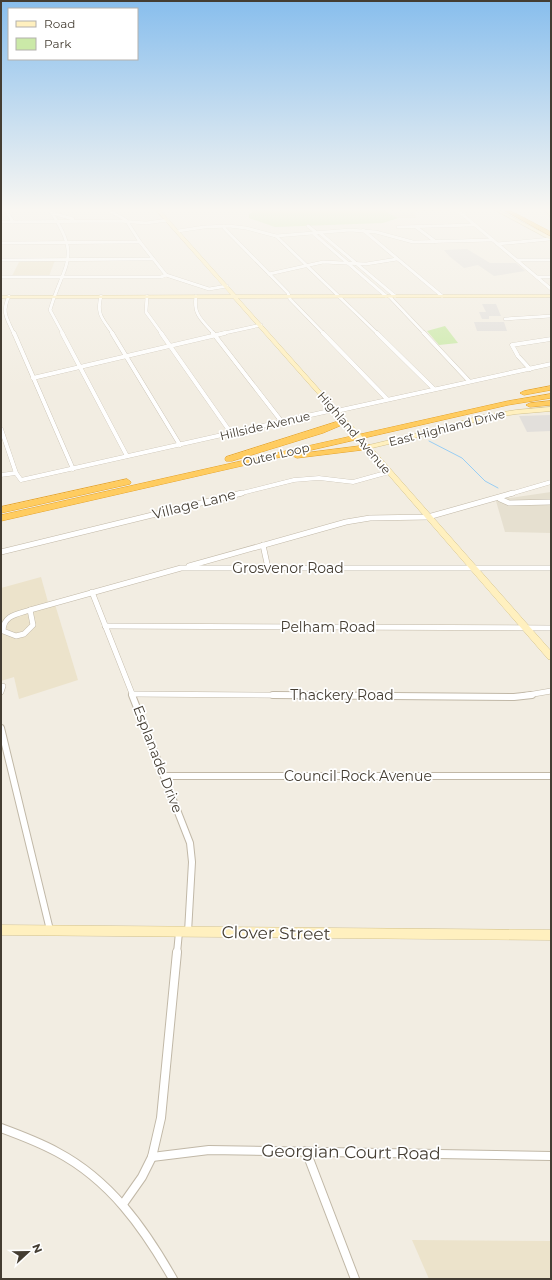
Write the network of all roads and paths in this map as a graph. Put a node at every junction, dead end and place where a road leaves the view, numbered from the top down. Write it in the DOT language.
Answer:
graph roads {
  1 [pos="65,269"];
  2 [pos="161,269"];
  3 [pos="212,269"];
  4 [pos="264,269"];
  5 [pos="293,269"];
  6 [pos="309,269"];
  7 [pos="354,269"];
  8 [pos="362,269"];
  9 [pos="409,269"];
  10 [pos="527,269"];
  11 [pos="269,274"];
  12 [pos="166,275"];
  13 [pos="1,277"];
  14 [pos="63,277"];
  15 [pos="537,277"];
  16 [pos="551,277"];
  17 [pos="227,286"];
  18 [pos="551,289"];
  19 [pos="1,296"];
  20 [pos="9,296"];
  21 [pos="55,296"];
  22 [pos="101,296"];
  23 [pos="147,296"];
  24 [pos="196,296"];
  25 [pos="236,296"];
  26 [pos="289,296"];
  27 [pos="338,296"];
  28 [pos="390,296"];
  29 [pos="442,296"];
  30 [pos="551,296"];
  31 [pos="551,316"];
  32 [pos="505,319"];
  33 [pos="261,325"];
  34 [pos="215,336"];
  35 [pos="551,340"];
  36 [pos="170,346"];
  37 [pos="126,357"];
  38 [pos="551,364"];
  39 [pos="81,367"];
  40 [pos="530,369"];
  41 [pos="33,378"];
  42 [pos="469,381"];
  43 [pos="551,388"];
  44 [pos="434,389"];
  45 [pos="551,392"];
  46 [pos="551,396"];
  47 [pos="387,399"];
  48 [pos="487,402"];
  49 [pos="551,403"];
  50 [pos="551,409"];
  51 [pos="336,411"];
  52 [pos="436,419"];
  53 [pos="282,422"];
  54 [pos="347,424"];
  55 [pos="1,429"];
  56 [pos="231,433"];
  57 [pos="3,442"];
  58 [pos="180,444"];
  59 [pos="365,444"];
  60 [pos="127,456"];
  61 [pos="230,462"];
  62 [pos="72,468"];
  63 [pos="389,472"];
  64 [pos="16,473"];
  65 [pos="1,475"];
  66 [pos="551,482"];
  67 [pos="500,499"];
  68 [pos="551,502"];
  69 [pos="1,510"];
  70 [pos="428,517"];
  71 [pos="1,518"];
  72 [pos="263,545"];
  73 [pos="1,552"];
  74 [pos="182,568"];
  75 [pos="268,568"];
  76 [pos="473,568"];
  77 [pos="551,568"];
  78 [pos="92,592"];
  79 [pos="30,610"];
  80 [pos="105,626"];
  81 [pos="525,627"];
  82 [pos="551,628"];
  83 [pos="551,657"];
  84 [pos="551,691"];
  85 [pos="132,694"];
  86 [pos="1,728"];
  87 [pos="165,776"];
  88 [pos="551,776"];
  89 [pos="1,930"];
  90 [pos="50,930"];
  91 [pos="184,932"];
  92 [pos="551,935"];
  93 [pos="1,1128"];
  94 [pos="306,1151"];
  95 [pos="551,1156"];
  96 [pos="152,1157"];
  97 [pos="123,1204"];
  98 [pos="173,1279"];
  99 [pos="355,1279"];
  1 -- 14 [label="street"];
  2 -- 12 [label="street"];
  3 -- 17 [label="street, Highland Avenue"];
  4 -- 11 [label="street"];
  5 -- 11 [label="street"];
  6 -- 27 [label="street"];
  7 -- 28 [label="street"];
  8 -- 28 [label="street"];
  9 -- 29 [label="street"];
  10 -- 15 [label="street"];
  11 -- 26 [label="street"];
  12 -- 14 [label="street"];
  12 -- 17 [label="street"];
  13 -- 14 [label="street"];
  14 -- 21 [label="street"];
  15 -- 16 [label="street"];
  15 -- 18 [label="street"];
  17 -- 25 [label="street, Highland Avenue"];
  19 -- 20 [label="street"];
  20 -- 21 [label="street"];
  20 -- 41 [label="street"];
  21 -- 22 [label="street"];
  21 -- 39 [label="street"];
  22 -- 23 [label="street"];
  22 -- 37 [label="street"];
  23 -- 24 [label="street"];
  23 -- 36 [label="street"];
  24 -- 25 [label="street"];
  24 -- 34 [label="street"];
  25 -- 26 [label="street"];
  25 -- 33 [label="street, Highland Avenue"];
  26 -- 27 [label="street"];
  26 -- 47 [label="street"];
  27 -- 28 [label="street"];
  27 -- 44 [label="street"];
  28 -- 29 [label="street"];
  28 -- 42 [label="street"];
  29 -- 30 [label="street"];
  31 -- 32 [label="street"];
  33 -- 34 [label="street"];
  33 -- 51 [label="street, Highland Avenue"];
  34 -- 36 [label="street"];
  34 -- 53 [label="street"];
  35 -- 40 [label="street"];
  36 -- 37 [label="street"];
  36 -- 56 [label="street"];
  37 -- 39 [label="street"];
  37 -- 58 [label="street"];
  38 -- 40 [label="street, Hillside Avenue"];
  39 -- 41 [label="street"];
  39 -- 60 [label="street"];
  40 -- 42 [label="street, Hillside Avenue"];
  41 -- 62 [label="street"];
  42 -- 44 [label="street, Hillside Avenue"];
  43 -- 48 [label="highway"];
  44 -- 47 [label="street, Hillside Avenue"];
  45 -- 48 [label="highway, Outer Loop"];
  46 -- 52 [label="highway, Outer Loop"];
  47 -- 51 [label="street, Hillside Avenue"];
  48 -- 61 [label="highway, Outer Loop"];
  49 -- 52 [label="highway"];
  50 -- 59 [label="street, East Highland Drive"];
  51 -- 53 [label="street, Hillside Avenue"];
  51 -- 54 [label="street, Highland Avenue"];
  52 -- 61 [label="highway, Outer Loop"];
  53 -- 56 [label="street, Hillside Avenue"];
  54 -- 59 [label="street, Highland Avenue, bridge"];
  54 -- 61 [label="highway"];
  55 -- 57 [label="street"];
  56 -- 58 [label="street, Hillside Avenue"];
  57 -- 64 [label="street"];
  58 -- 60 [label="street, Hillside Avenue"];
  59 -- 61 [label="highway"];
  59 -- 63 [label="street, Highland Avenue"];
  60 -- 62 [label="street, Hillside Avenue"];
  61 -- 69 [label="highway, Outer Loop"];
  61 -- 71 [label="highway, Outer Loop"];
  62 -- 64 [label="street, Hillside Avenue"];
  63 -- 70 [label="street, Highland Avenue"];
  63 -- 73 [label="street, Village Lane"];
  64 -- 65 [label="street"];
  66 -- 70 [label="street"];
  67 -- 68 [label="street"];
  70 -- 72 [label="street"];
  70 -- 76 [label="street, Highland Avenue"];
  72 -- 74 [label="street"];
  72 -- 75 [label="street"];
  74 -- 75 [label="street, Grosvenor Road"];
  74 -- 78 [label="street, Grosvenor Road"];
  75 -- 76 [label="street, Grosvenor Road"];
  76 -- 77 [label="street, Grosvenor Road"];
  76 -- 81 [label="street, Highland Avenue"];
  78 -- 79 [label="street, Grosvenor Road"];
  78 -- 80 [label="street, Esplanade Drive"];
  79 -- 79 [label="street, Grosvenor Road"];
  80 -- 81 [label="street, Pelham Road"];
  80 -- 85 [label="street, Esplanade Drive"];
  81 -- 82 [label="street, Pelham Road"];
  81 -- 83 [label="street, Highland Avenue"];
  84 -- 85 [label="street, Thackery Road"];
  85 -- 87 [label="street, Esplanade Drive"];
  86 -- 90 [label="street"];
  87 -- 88 [label="street, Council Rock Avenue"];
  87 -- 91 [label="street, Esplanade Drive"];
  89 -- 90 [label="street, Clover Street"];
  90 -- 91 [label="street, Clover Street"];
  91 -- 92 [label="street, Clover Street"];
  91 -- 96 [label="street, Esplanade Drive"];
  93 -- 97 [label="street"];
  94 -- 95 [label="street, Georgian Court Road"];
  94 -- 96 [label="street, Georgian Court Road"];
  94 -- 99 [label="street"];
  96 -- 97 [label="street, Esplanade Drive"];
  97 -- 98 [label="street"];
}
